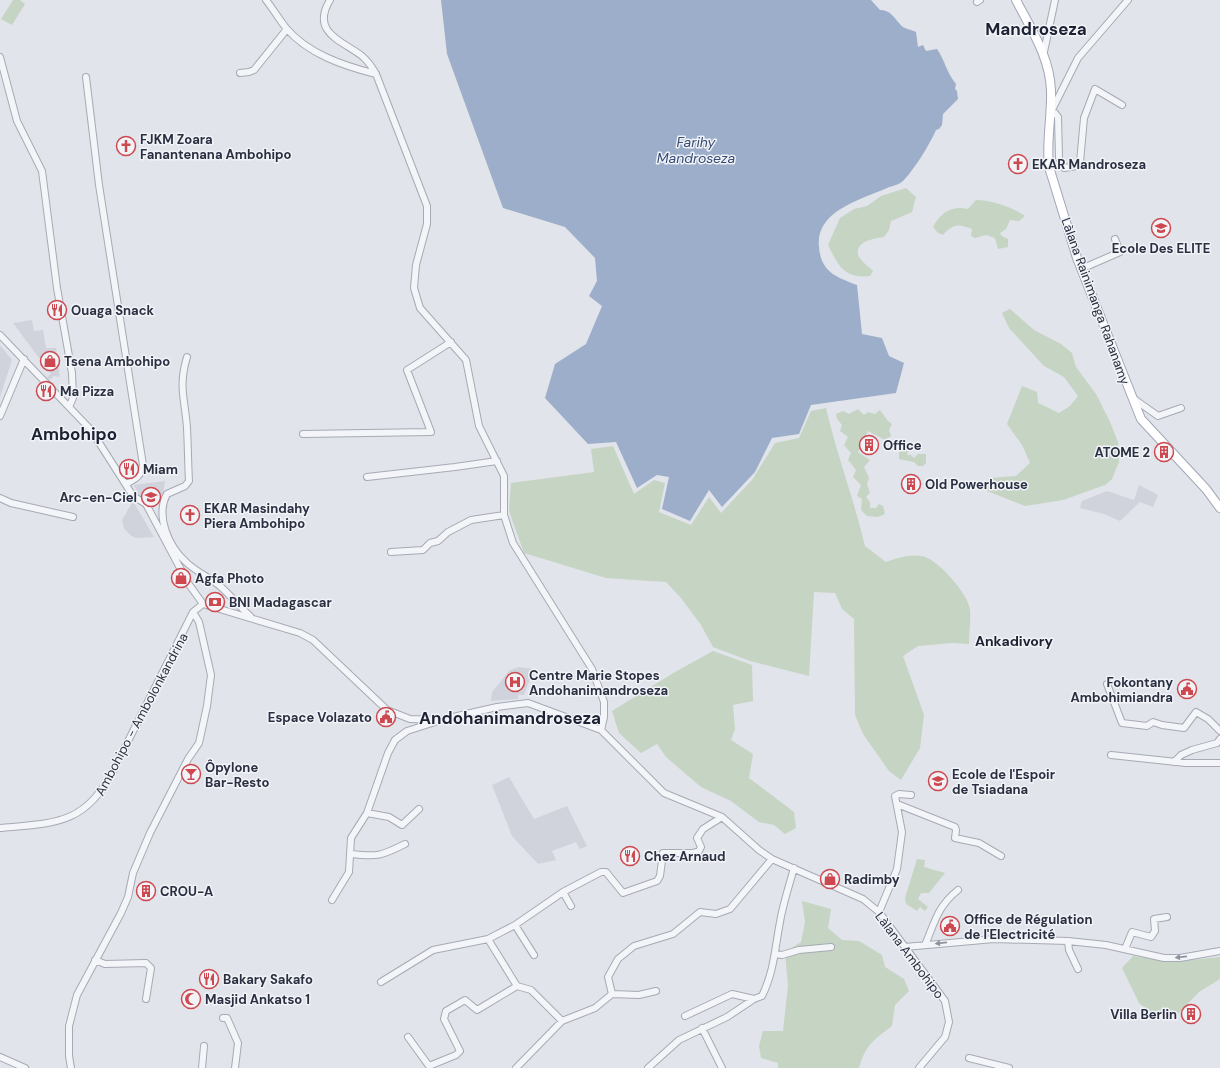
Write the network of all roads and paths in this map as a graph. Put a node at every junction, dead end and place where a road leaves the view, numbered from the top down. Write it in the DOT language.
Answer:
graph roads {
  1 [pos="266,0"];
  2 [pos="330,0"];
  3 [pos="1016,0"];
  4 [pos="1055,0"];
  5 [pos="1128,0"];
  6 [pos="287,29"];
  7 [pos="1044,52"];
  8 [pos="0,57"];
  9 [pos="240,72"];
  10 [pos="376,74"];
  11 [pos="86,78"];
  12 [pos="1122,104"];
  13 [pos="1050,114"];
  14 [pos="1116,239"];
  15 [pos="1081,268"];
  16 [pos="0,335"];
  17 [pos="451,342"];
  18 [pos="187,357"];
  19 [pos="24,359"];
  20 [pos="1122,374"];
  21 [pos="69,407"];
  22 [pos="1181,408"];
  23 [pos="0,416"];
  24 [pos="303,434"];
  25 [pos="496,461"];
  26 [pos="367,477"];
  27 [pos="126,484"];
  28 [pos="0,498"];
  29 [pos="1220,508"];
  30 [pos="504,515"];
  31 [pos="73,517"];
  32 [pos="391,552"];
  33 [pos="204,604"];
  34 [pos="193,612"];
  35 [pos="251,617"];
  36 [pos="1107,684"];
  37 [pos="440,720"];
  38 [pos="600,730"];
  39 [pos="1220,731"];
  40 [pos="1220,739"];
  41 [pos="1111,755"];
  42 [pos="1174,762"];
  43 [pos="1220,764"];
  44 [pos="911,795"];
  45 [pos="896,804"];
  46 [pos="419,809"];
  47 [pos="367,813"];
  48 [pos="722,817"];
  49 [pos="0,828"];
  50 [pos="405,844"];
  51 [pos="351,854"];
  52 [pos="1001,856"];
  53 [pos="772,859"];
  54 [pos="794,868"];
  55 [pos="958,890"];
  56 [pos="563,892"];
  57 [pos="332,900"];
  58 [pos="571,906"];
  59 [pos="879,912"];
  60 [pos="1167,918"];
  61 [pos="515,925"];
  62 [pos="488,939"];
  63 [pos="1068,941"];
  64 [pos="925,945"];
  65 [pos="905,946"];
  66 [pos="831,947"];
  67 [pos="1125,949"];
  68 [pos="1220,951"];
  69 [pos="776,954"];
  70 [pos="534,955"];
  71 [pos="95,960"];
  72 [pos="1078,969"];
  73 [pos="381,982"];
  74 [pos="517,986"];
  75 [pos="656,991"];
  76 [pos="612,994"];
  77 [pos="146,999"];
  78 [pos="754,999"];
  79 [pos="685,1016"];
  80 [pos="223,1018"];
  81 [pos="562,1022"];
  82 [pos="702,1028"];
  83 [pos="408,1037"];
  84 [pos="204,1046"];
  85 [pos="0,1057"];
  86 [pos="969,1058"];
  87 [pos="25,1068"];
  88 [pos="71,1068"];
  89 [pos="202,1068"];
  90 [pos="235,1068"];
  91 [pos="516,1068"];
  92 [pos="648,1068"];
  93 [pos="722,1068"];
  94 [pos="919,1068"];
  95 [pos="1009,1068"];
  1 -- 6 [label="street"];
  2 -- 10 [label="street"];
  3 -- 7 [label="main road, Làlana Rainimanga Rahanamy"];
  4 -- 7 [label="street"];
  5 -- 13 [label="street"];
  6 -- 9 [label="street"];
  6 -- 10 [label="street"];
  7 -- 13 [label="main road, Làlana Rainimanga Rahanamy"];
  8 -- 21 [label="street"];
  10 -- 17 [label="street"];
  11 -- 27 [label="street"];
  12 -- 13 [label="street"];
  13 -- 15 [label="main road, Làlana Rainimanga Rahanamy"];
  14 -- 15 [label="street"];
  15 -- 20 [label="main road, Làlana Rainimanga Rahanamy"];
  16 -- 19 [label="street"];
  17 -- 24 [label="street"];
  17 -- 25 [label="street"];
  18 -- 35 [label="street"];
  19 -- 21 [label="street"];
  19 -- 23 [label="street"];
  20 -- 22 [label="street"];
  20 -- 29 [label="main road, Làlana Rainimanga Rahanamy"];
  21 -- 27 [label="street"];
  25 -- 26 [label="street"];
  25 -- 30 [label="street"];
  27 -- 33 [label="street"];
  28 -- 31 [label="street"];
  30 -- 32 [label="street"];
  30 -- 38 [label="street"];
  33 -- 34 [label="street, Ambohipo - Ambolonkandrina"];
  33 -- 35 [label="street, Làlana Ambohipo"];
  34 -- 49 [label="street, Ambohipo - Ambolonkandrina"];
  34 -- 71 [label="street"];
  35 -- 37 [label="street, Làlana Ambohipo"];
  36 -- 39 [label="street"];
  37 -- 38 [label="street, Làlana Ambohipo"];
  37 -- 47 [label="street"];
  38 -- 48 [label="street, Làlana Ambohipo"];
  40 -- 42 [label="street"];
  41 -- 42 [label="street"];
  42 -- 43 [label="street"];
  44 -- 45 [label="street"];
  45 -- 52 [label="street"];
  45 -- 59 [label="street"];
  46 -- 47 [label="street"];
  47 -- 51 [label="street"];
  48 -- 53 [label="street, Làlana Ambohipo"];
  48 -- 56 [label="street"];
  50 -- 51 [label="street"];
  51 -- 57 [label="street"];
  53 -- 54 [label="street, Làlana Ambohipo"];
  53 -- 76 [label="street"];
  54 -- 59 [label="street, Làlana Ambohipo"];
  54 -- 69 [label="street"];
  55 -- 64 [label="street"];
  56 -- 58 [label="street"];
  56 -- 61 [label="street"];
  59 -- 65 [label="street, Làlana Ambohipo"];
  60 -- 67 [label="street"];
  61 -- 62 [label="street"];
  61 -- 70 [label="street"];
  62 -- 73 [label="street"];
  62 -- 74 [label="street"];
  63 -- 64 [label="street, one-way"];
  63 -- 67 [label="street"];
  63 -- 72 [label="street"];
  64 -- 65 [label="street"];
  65 -- 94 [label="street, Làlana Ambohipo"];
  66 -- 69 [label="street"];
  68 -- 67 [label="street, one-way"];
  69 -- 78 [label="street"];
  71 -- 77 [label="street"];
  71 -- 88 [label="street"];
  74 -- 81 [label="street"];
  74 -- 83 [label="street"];
  75 -- 76 [label="street"];
  76 -- 81 [label="street"];
  78 -- 79 [label="street"];
  78 -- 82 [label="street"];
  80 -- 90 [label="street"];
  81 -- 91 [label="street"];
  82 -- 92 [label="street"];
  82 -- 93 [label="street"];
  84 -- 89 [label="street"];
  85 -- 87 [label="street"];
  86 -- 95 [label="street"];
}
